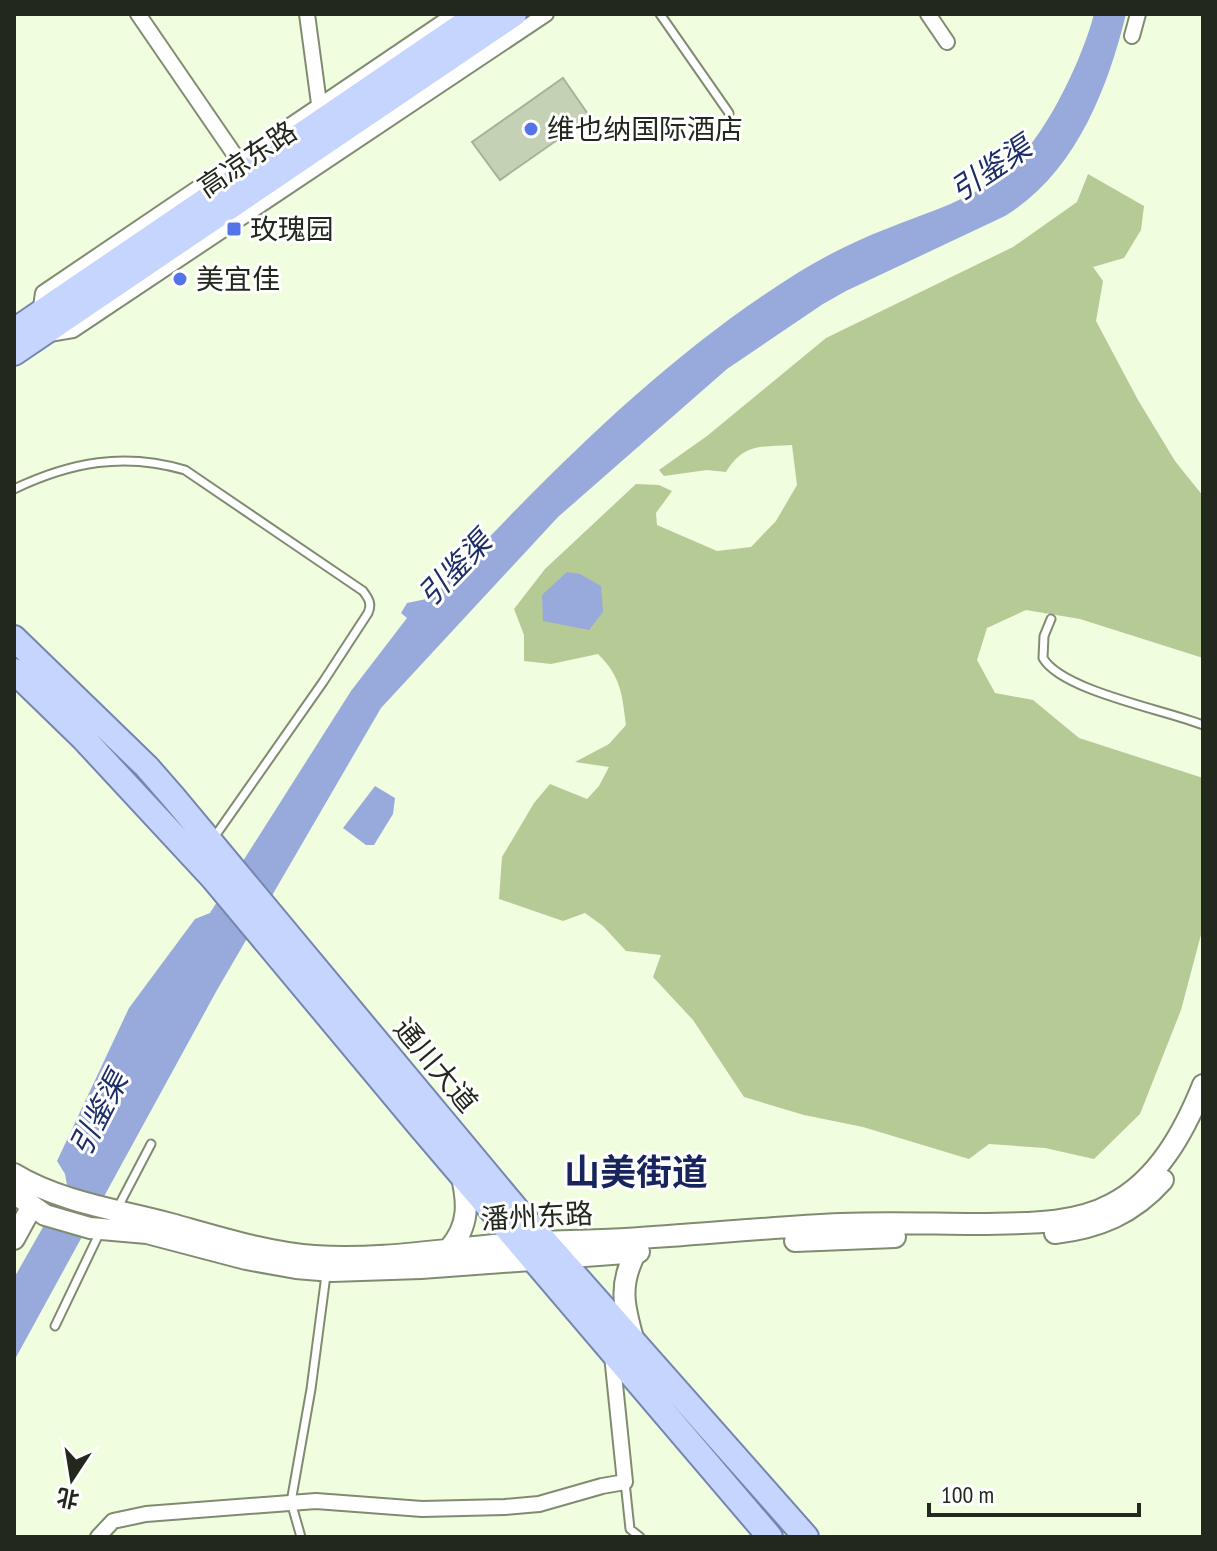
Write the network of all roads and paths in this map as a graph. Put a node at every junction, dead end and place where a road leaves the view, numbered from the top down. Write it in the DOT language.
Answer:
graph roads {
  1 [pos="138,14"];
  2 [pos="307,14"];
  3 [pos="455,14"];
  4 [pos="479,14"];
  5 [pos="514,14"];
  6 [pos="546,14"];
  7 [pos="660,14"];
  8 [pos="928,14"];
  9 [pos="1138,14"];
  10 [pos="1132,36"];
  11 [pos="947,42"];
  12 [pos="729,113"];
  13 [pos="330,129"];
  14 [pos="243,167"];
  15 [pos="40,325"];
  16 [pos="14,331"];
  17 [pos="14,353"];
  18 [pos="14,489"];
  19 [pos="1051,619"];
  20 [pos="14,638"];
  21 [pos="14,671"];
  22 [pos="1203,725"];
  23 [pos="211,859"];
  24 [pos="279,941"];
  25 [pos="1203,1085"];
  26 [pos="1203,1116"];
  27 [pos="151,1144"];
  28 [pos="461,1173"];
  29 [pos="14,1174"];
  30 [pos="14,1193"];
  31 [pos="111,1208"];
  32 [pos="38,1210"];
  33 [pos="96,1229"];
  34 [pos="14,1239"];
  35 [pos="449,1249"];
  36 [pos="540,1251"];
  37 [pos="636,1252"];
  38 [pos="326,1264"];
  39 [pos="55,1326"];
  40 [pos="624,1349"];
  41 [pos="652,1381"];
  42 [pos="625,1482"];
  43 [pos="291,1502"];
  44 [pos="98,1537"];
  45 [pos="301,1537"];
  46 [pos="640,1537"];
  47 [pos="770,1537"];
  48 [pos="806,1537"];
  1 -- 14 [label="street"];
  2 -- 13 [label="street"];
  3 -- 13 [label="street"];
  4 -- 13 [label="main road, 高凉东路"];
  5 -- 13 [label="main road, 高凉东路"];
  6 -- 13 [label="street"];
  7 -- 12 [label="lane"];
  8 -- 11 [label="street"];
  9 -- 10 [label="street"];
  13 -- 14 [label="main road, 高凉东路"];
  13 -- 15 [label="main road, 高凉东路"];
  14 -- 15 [label="main road, 高凉东路"];
  15 -- 16 [label="main road, 高凉东路"];
  15 -- 17 [label="main road, 高凉东路"];
  18 -- 23 [label="lane"];
  19 -- 22 [label="lane"];
  20 -- 23 [label="main road, 通川大道"];
  21 -- 23 [label="main road, 通川大道"];
  23 -- 24 [label="main road, 通川大道"];
  24 -- 28 [label="main road, 通川大道"];
  24 -- 36 [label="main road, 通川大道"];
  25 -- 36 [label="main road, 潘州东路"];
  26 -- 37 [label="main road, 潘州东路"];
  27 -- 31 [label="lane"];
  28 -- 35 [label="main road"];
  28 -- 36 [label="main road, 通川大道"];
  29 -- 31 [label="main road, 潘州东路"];
  30 -- 32 [label="main road, 潘州东路"];
  31 -- 38 [label="main road, 潘州东路"];
  32 -- 33 [label="main road, 潘州东路"];
  32 -- 34 [label="main road"];
  33 -- 38 [label="main road, 潘州东路"];
  33 -- 39 [label="lane"];
  35 -- 36 [label="main road, 潘州东路"];
  35 -- 38 [label="main road, 潘州东路"];
  36 -- 37 [label="main road, 潘州东路"];
  36 -- 38 [label="main road, 潘州东路"];
  36 -- 40 [label="main road, 通川大道"];
  37 -- 40 [label="main road"];
  38 -- 43 [label="lane"];
  40 -- 41 [label="main road, 通川大道"];
  40 -- 42 [label="street"];
  41 -- 47 [label="main road, 通川大道"];
  41 -- 48 [label="main road, 通川大道"];
  42 -- 43 [label="street"];
  42 -- 46 [label="lane"];
  43 -- 44 [label="street"];
  43 -- 45 [label="lane"];
}
